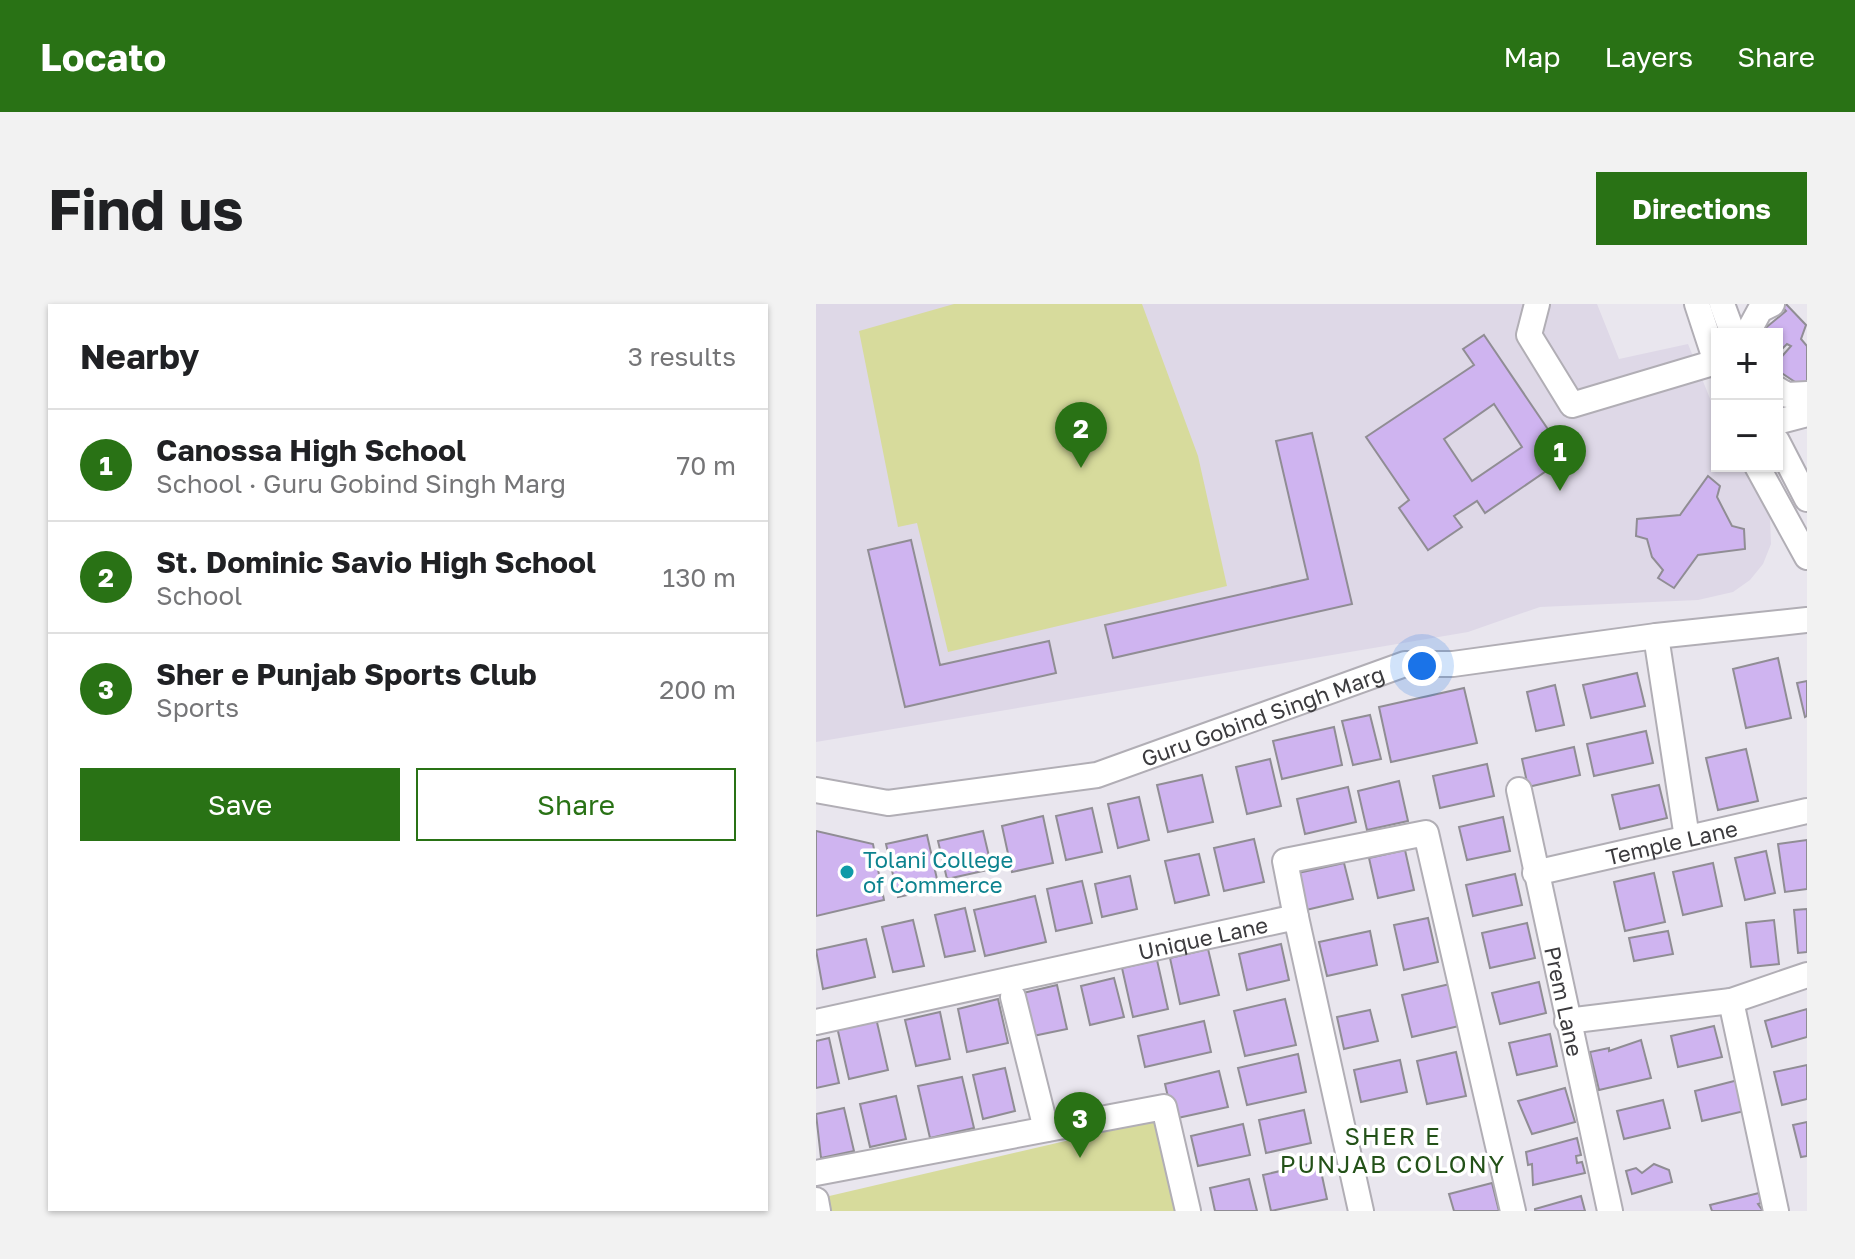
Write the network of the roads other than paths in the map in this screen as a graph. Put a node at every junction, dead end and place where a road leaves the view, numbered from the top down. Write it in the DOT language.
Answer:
graph roads {
  1 [pos="1537,304"];
  2 [pos="1697,304"];
  3 [pos="1722,304"];
  4 [pos="1772,304"];
  5 [pos="1731,328"];
  6 [pos="1750,328"];
  7 [pos="1711,347"];
  8 [pos="1711,364"];
  9 [pos="1783,393"];
  10 [pos="1807,394"];
  11 [pos="1807,414"];
  12 [pos="1783,420"];
  13 [pos="1783,453"];
  14 [pos="1760,472"];
  15 [pos="1807,499"];
  16 [pos="1807,557"];
  17 [pos="1807,620"];
  18 [pos="1656,636"];
  19 [pos="816,790"];
  20 [pos="1519,790"];
  21 [pos="1807,811"];
  22 [pos="1687,838"];
  23 [pos="1535,873"];
  24 [pos="1296,917"];
  25 [pos="1807,975"];
  26 [pos="1013,997"];
  27 [pos="1731,1001"];
  28 [pos="1567,1021"];
  29 [pos="816,1022"];
  30 [pos="1046,1129"];
  31 [pos="816,1173"];
  32 [pos="816,1200"];
  33 [pos="818,1211"];
  34 [pos="1188,1211"];
  35 [pos="1361,1211"];
  36 [pos="1513,1211"];
  37 [pos="1610,1211"];
  38 [pos="1776,1211"];
  1 -- 8 [label="street"];
  2 -- 7 [label="street"];
  3 -- 5 [label="street"];
  4 -- 6 [label="street"];
  9 -- 10 [label="street"];
  11 -- 12 [label="street"];
  13 -- 15 [label="street"];
  14 -- 16 [label="street"];
  17 -- 18 [label="street, Guru Gobind Singh Marg"];
  18 -- 19 [label="street, Guru Gobind Singh Marg"];
  18 -- 22 [label="street"];
  20 -- 23 [label="street, Prem Lane"];
  21 -- 22 [label="street, Temple Lane"];
  22 -- 23 [label="street, Temple Lane"];
  23 -- 28 [label="street, Prem Lane"];
  24 -- 29 [label="street, Unique Lane"];
  24 -- 35 [label="street, Unique Lane"];
  24 -- 36 [label="street"];
  25 -- 27 [label="street"];
  26 -- 30 [label="street"];
  27 -- 28 [label="street"];
  27 -- 38 [label="street"];
  28 -- 37 [label="street, Prem Lane"];
  30 -- 31 [label="street"];
  30 -- 34 [label="street"];
  32 -- 33 [label="street"];
}
